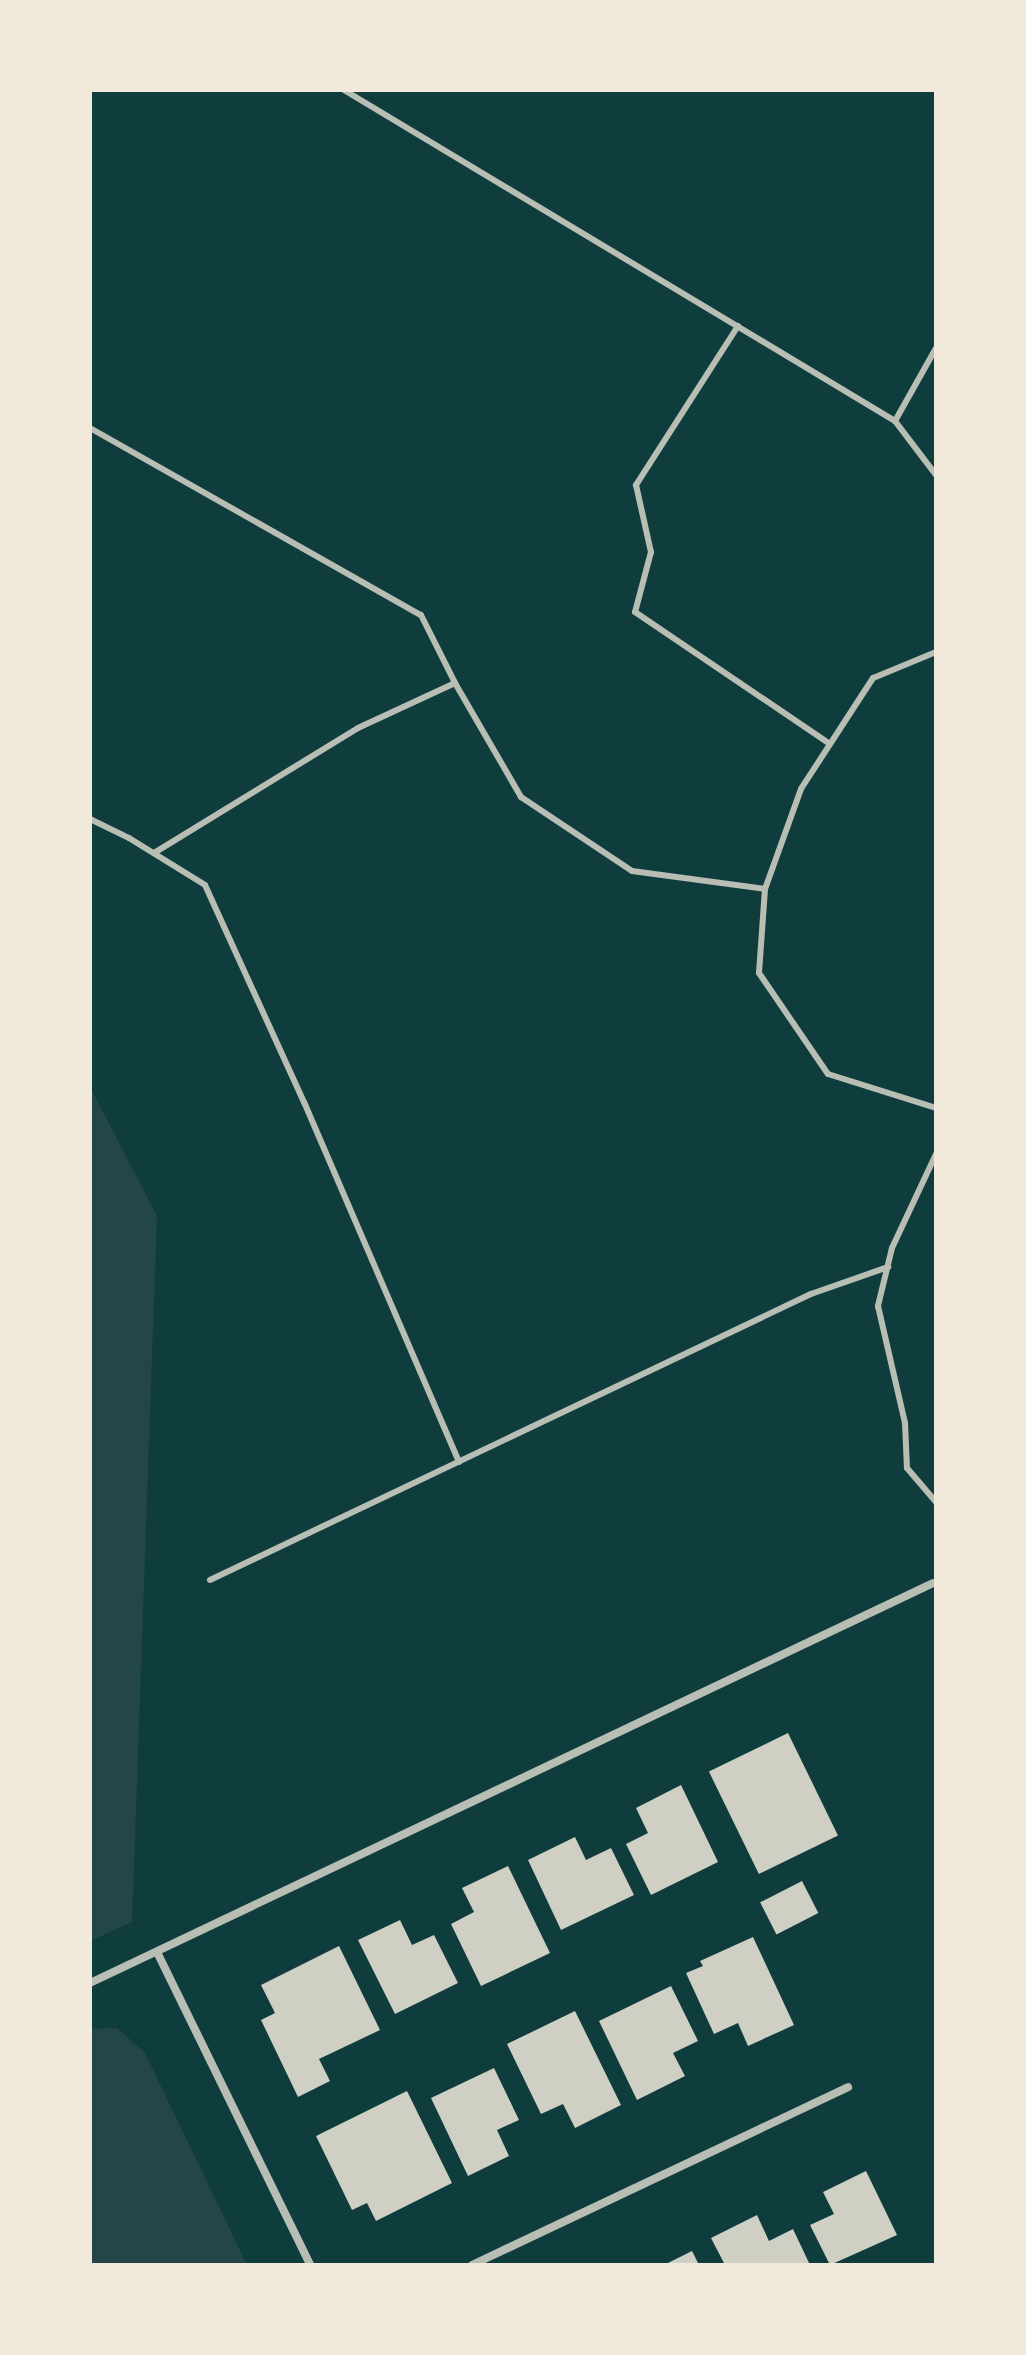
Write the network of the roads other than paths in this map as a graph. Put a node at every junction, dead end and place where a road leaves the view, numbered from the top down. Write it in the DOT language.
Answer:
graph roads {
  1 [pos="344,90"];
  2 [pos="738,326"];
  3 [pos="936,348"];
  4 [pos="895,421"];
  5 [pos="90,428"];
  6 [pos="936,475"];
  7 [pos="936,652"];
  8 [pos="455,683"];
  9 [pos="830,744"];
  10 [pos="90,819"];
  11 [pos="154,853"];
  12 [pos="765,889"];
  13 [pos="936,1108"];
  14 [pos="936,1154"];
  15 [pos="888,1267"];
  16 [pos="459,1462"];
  17 [pos="936,1502"];
  18 [pos="210,1580"];
  19 [pos="933,1583"];
  20 [pos="157,1952"];
  21 [pos="90,1983"];
  22 [pos="848,2087"];
  23 [pos="310,2265"];
  24 [pos="472,2265"];
  1 -- 2 [label="lane"];
  2 -- 4 [label="lane"];
  2 -- 9 [label="lane"];
  3 -- 4 [label="lane"];
  4 -- 6 [label="lane"];
  5 -- 8 [label="lane"];
  7 -- 9 [label="lane"];
  8 -- 11 [label="lane"];
  8 -- 12 [label="lane"];
  9 -- 12 [label="lane"];
  10 -- 11 [label="lane"];
  11 -- 16 [label="lane"];
  12 -- 13 [label="lane"];
  14 -- 15 [label="lane"];
  15 -- 16 [label="lane"];
  15 -- 17 [label="lane"];
  16 -- 18 [label="lane"];
  19 -- 20 [label="street"];
  20 -- 21 [label="street"];
  20 -- 23 [label="street"];
  22 -- 24 [label="street"];
}
